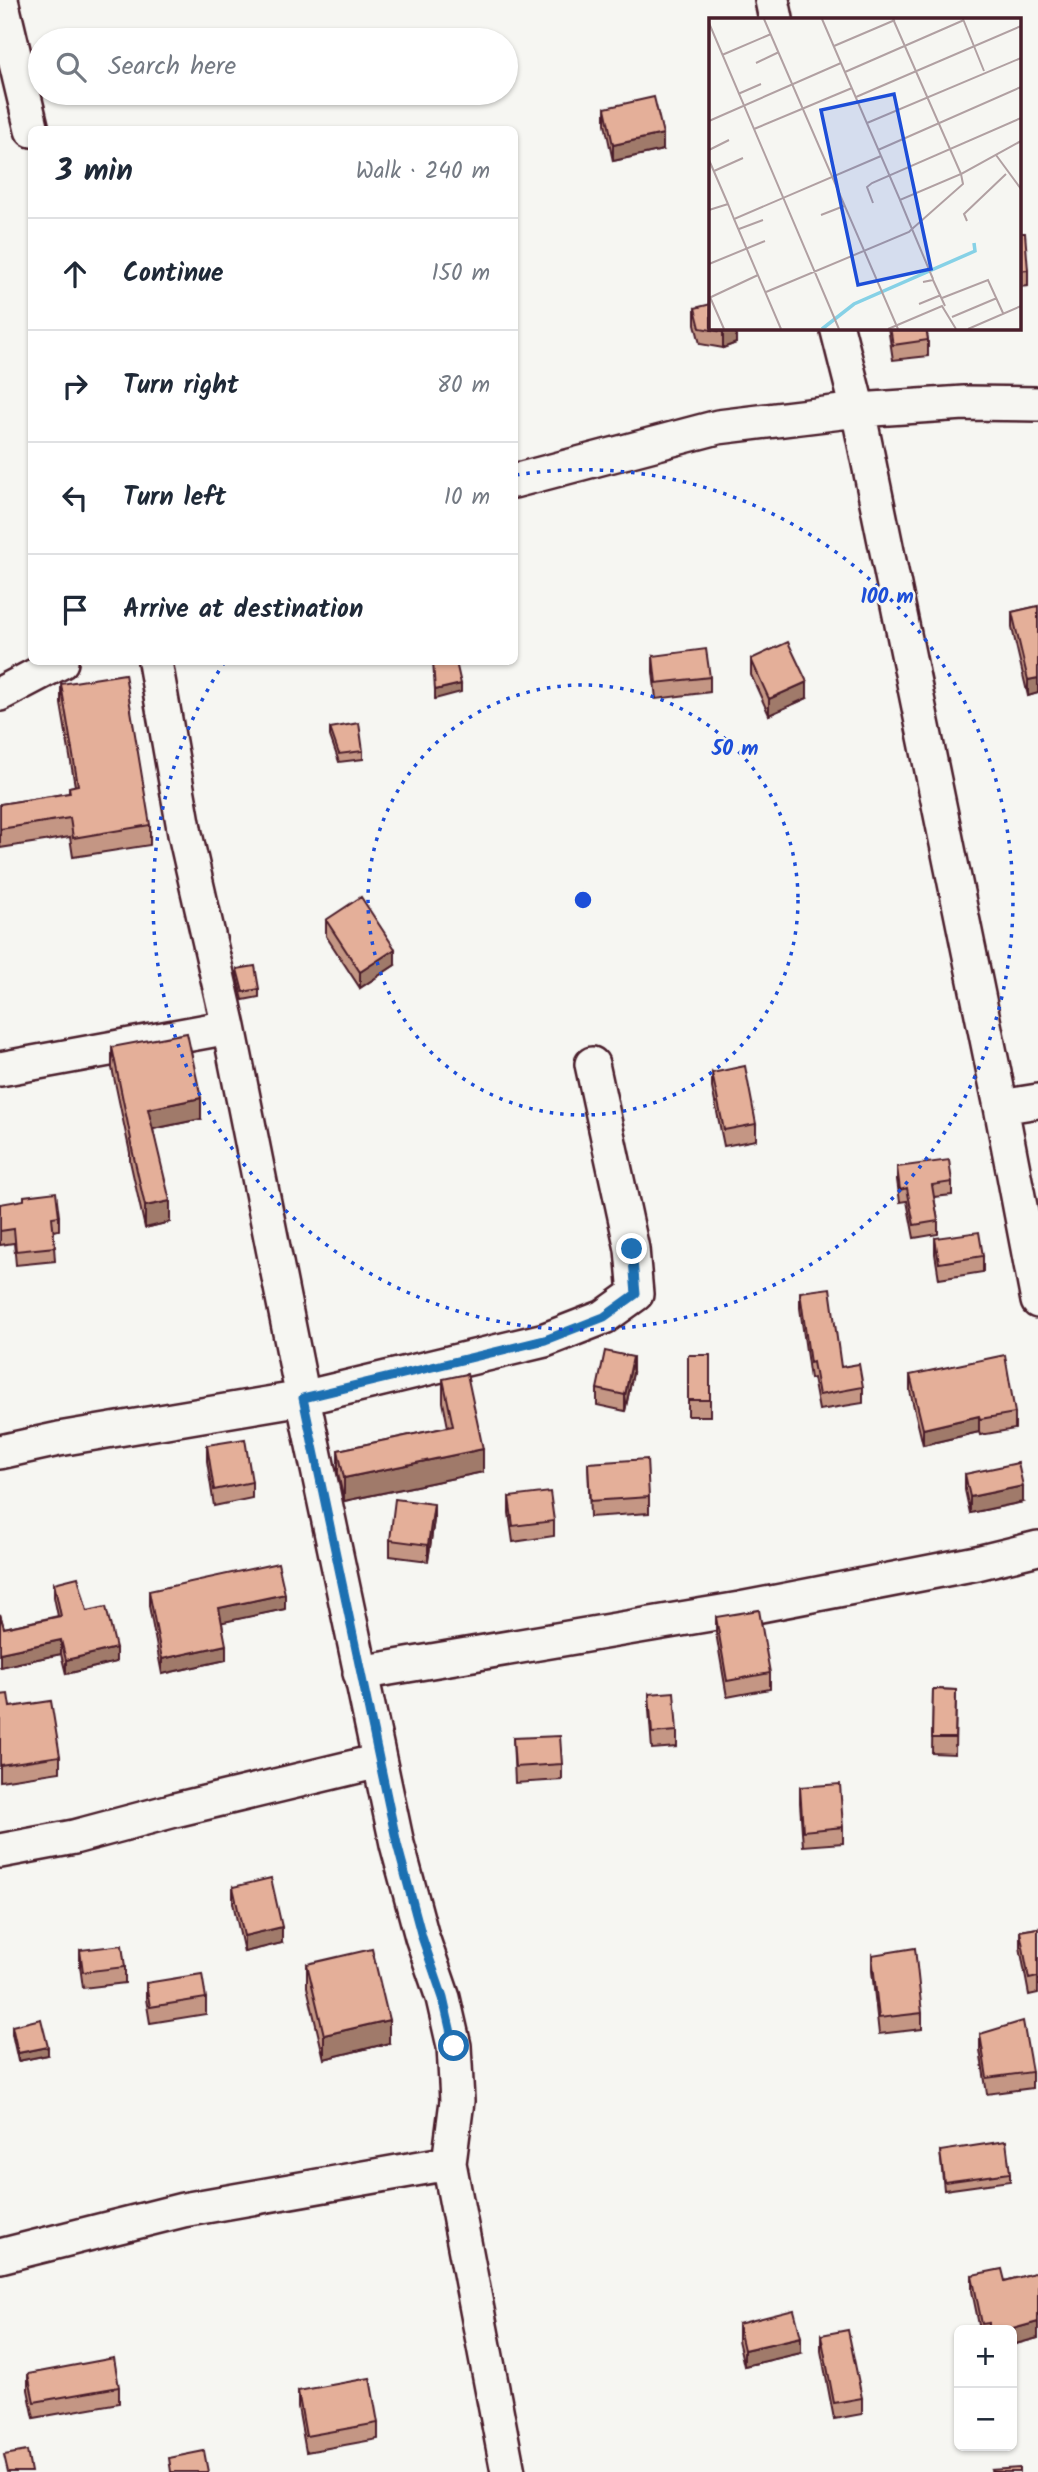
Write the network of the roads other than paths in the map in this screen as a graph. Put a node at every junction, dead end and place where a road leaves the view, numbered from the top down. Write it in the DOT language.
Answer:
graph roads {
  1 [pos="1,0"];
  2 [pos="772,0"];
  3 [pos="776,18"];
  4 [pos="31,126"];
  5 [pos="838,329"];
  6 [pos="1038,404"];
  7 [pos="858,410"];
  8 [pos="518,480"];
  9 [pos="55,665"];
  10 [pos="156,665"];
  11 [pos="0,694"];
  12 [pos="229,1027"];
  13 [pos="592,1064"];
  14 [pos="0,1069"];
  15 [pos="1038,1101"];
  16 [pos="1001,1107"];
  17 [pos="1038,1301"];
  18 [pos="303,1398"];
  19 [pos="0,1452"];
  20 [pos="1038,1548"];
  21 [pos="360,1673"];
  22 [pos="379,1761"];
  23 [pos="0,1851"];
  24 [pos="449,2163"];
  25 [pos="0,2256"];
  26 [pos="508,2472"];
  1 -- 4 [label="street"];
  2 -- 3 [label="street"];
  5 -- 7 [label="street"];
  6 -- 7 [label="street"];
  7 -- 8 [label="street"];
  7 -- 16 [label="street"];
  9 -- 11 [label="street"];
  10 -- 12 [label="street"];
  12 -- 14 [label="street"];
  12 -- 18 [label="street"];
  13 -- 18 [label="street"];
  15 -- 16 [label="street"];
  16 -- 17 [label="street"];
  18 -- 19 [label="street"];
  18 -- 21 [label="street"];
  20 -- 21 [label="street"];
  21 -- 22 [label="street"];
  22 -- 23 [label="street"];
  22 -- 24 [label="street"];
  24 -- 25 [label="street"];
  24 -- 26 [label="street"];
}
